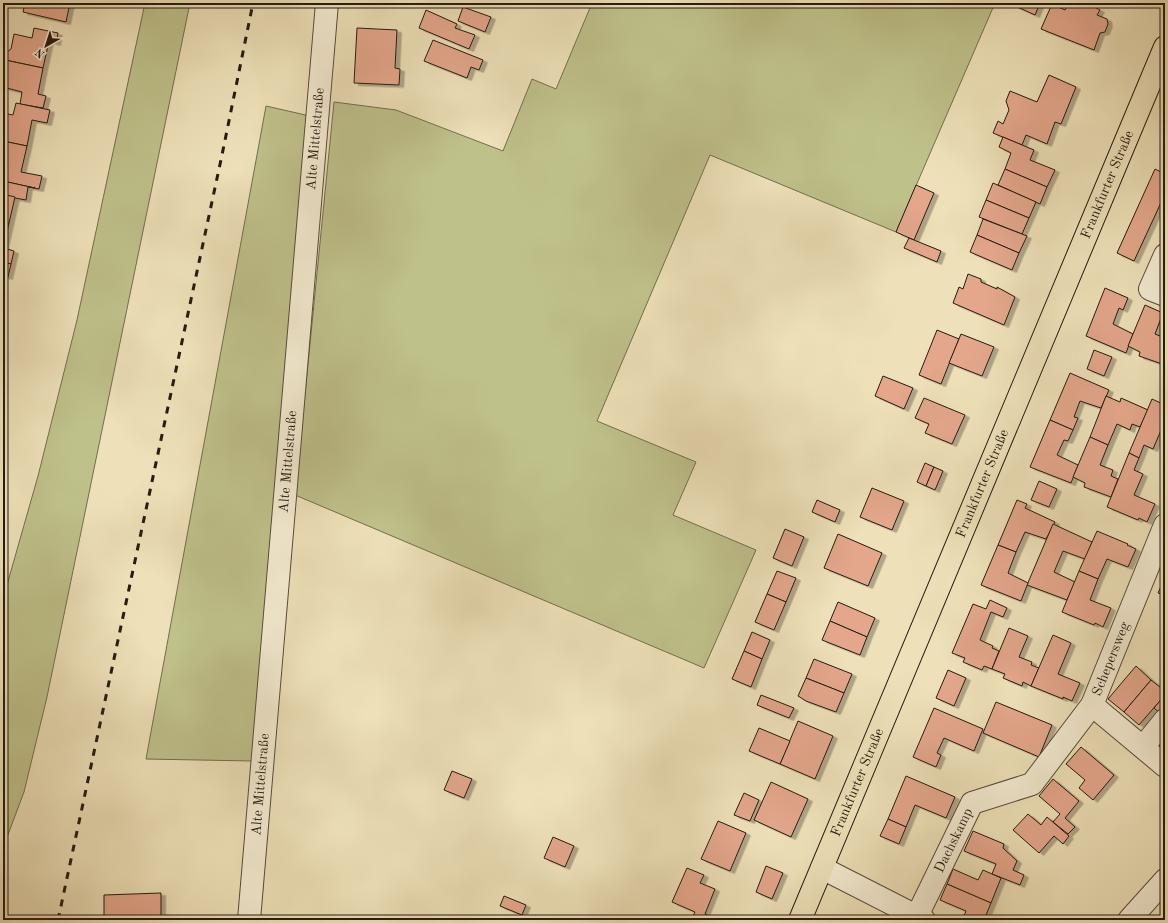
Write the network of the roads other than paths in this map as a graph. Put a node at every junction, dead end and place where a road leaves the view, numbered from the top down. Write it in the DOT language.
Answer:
graph roads {
  1 [pos="327,3"];
  2 [pos="1165,47"];
  3 [pos="1165,255"];
  4 [pos="1165,295"];
  5 [pos="1165,525"];
  6 [pos="1092,705"];
  7 [pos="1165,720"];
  8 [pos="1143,747"];
  9 [pos="1165,766"];
  10 [pos="822,868"];
  11 [pos="1165,880"];
  12 [pos="921,918"];
  13 [pos="249,920"];
  14 [pos="800,920"];
  15 [pos="1129,920"];
  1 -- 13 [label="street, Alte Mittelstraße"];
  2 -- 10 [label="main road, Frankfurter Straße"];
  3 -- 4 [label="street"];
  5 -- 6 [label="street, Schepersweg"];
  6 -- 8 [label="street, Schepersweg"];
  6 -- 12 [label="street, Dachskamp"];
  7 -- 8 [label="street"];
  8 -- 9 [label="street, Schepersweg"];
  10 -- 12 [label="street"];
  10 -- 14 [label="main road, Frankfurter Straße"];
  11 -- 15 [label="street"];
}
